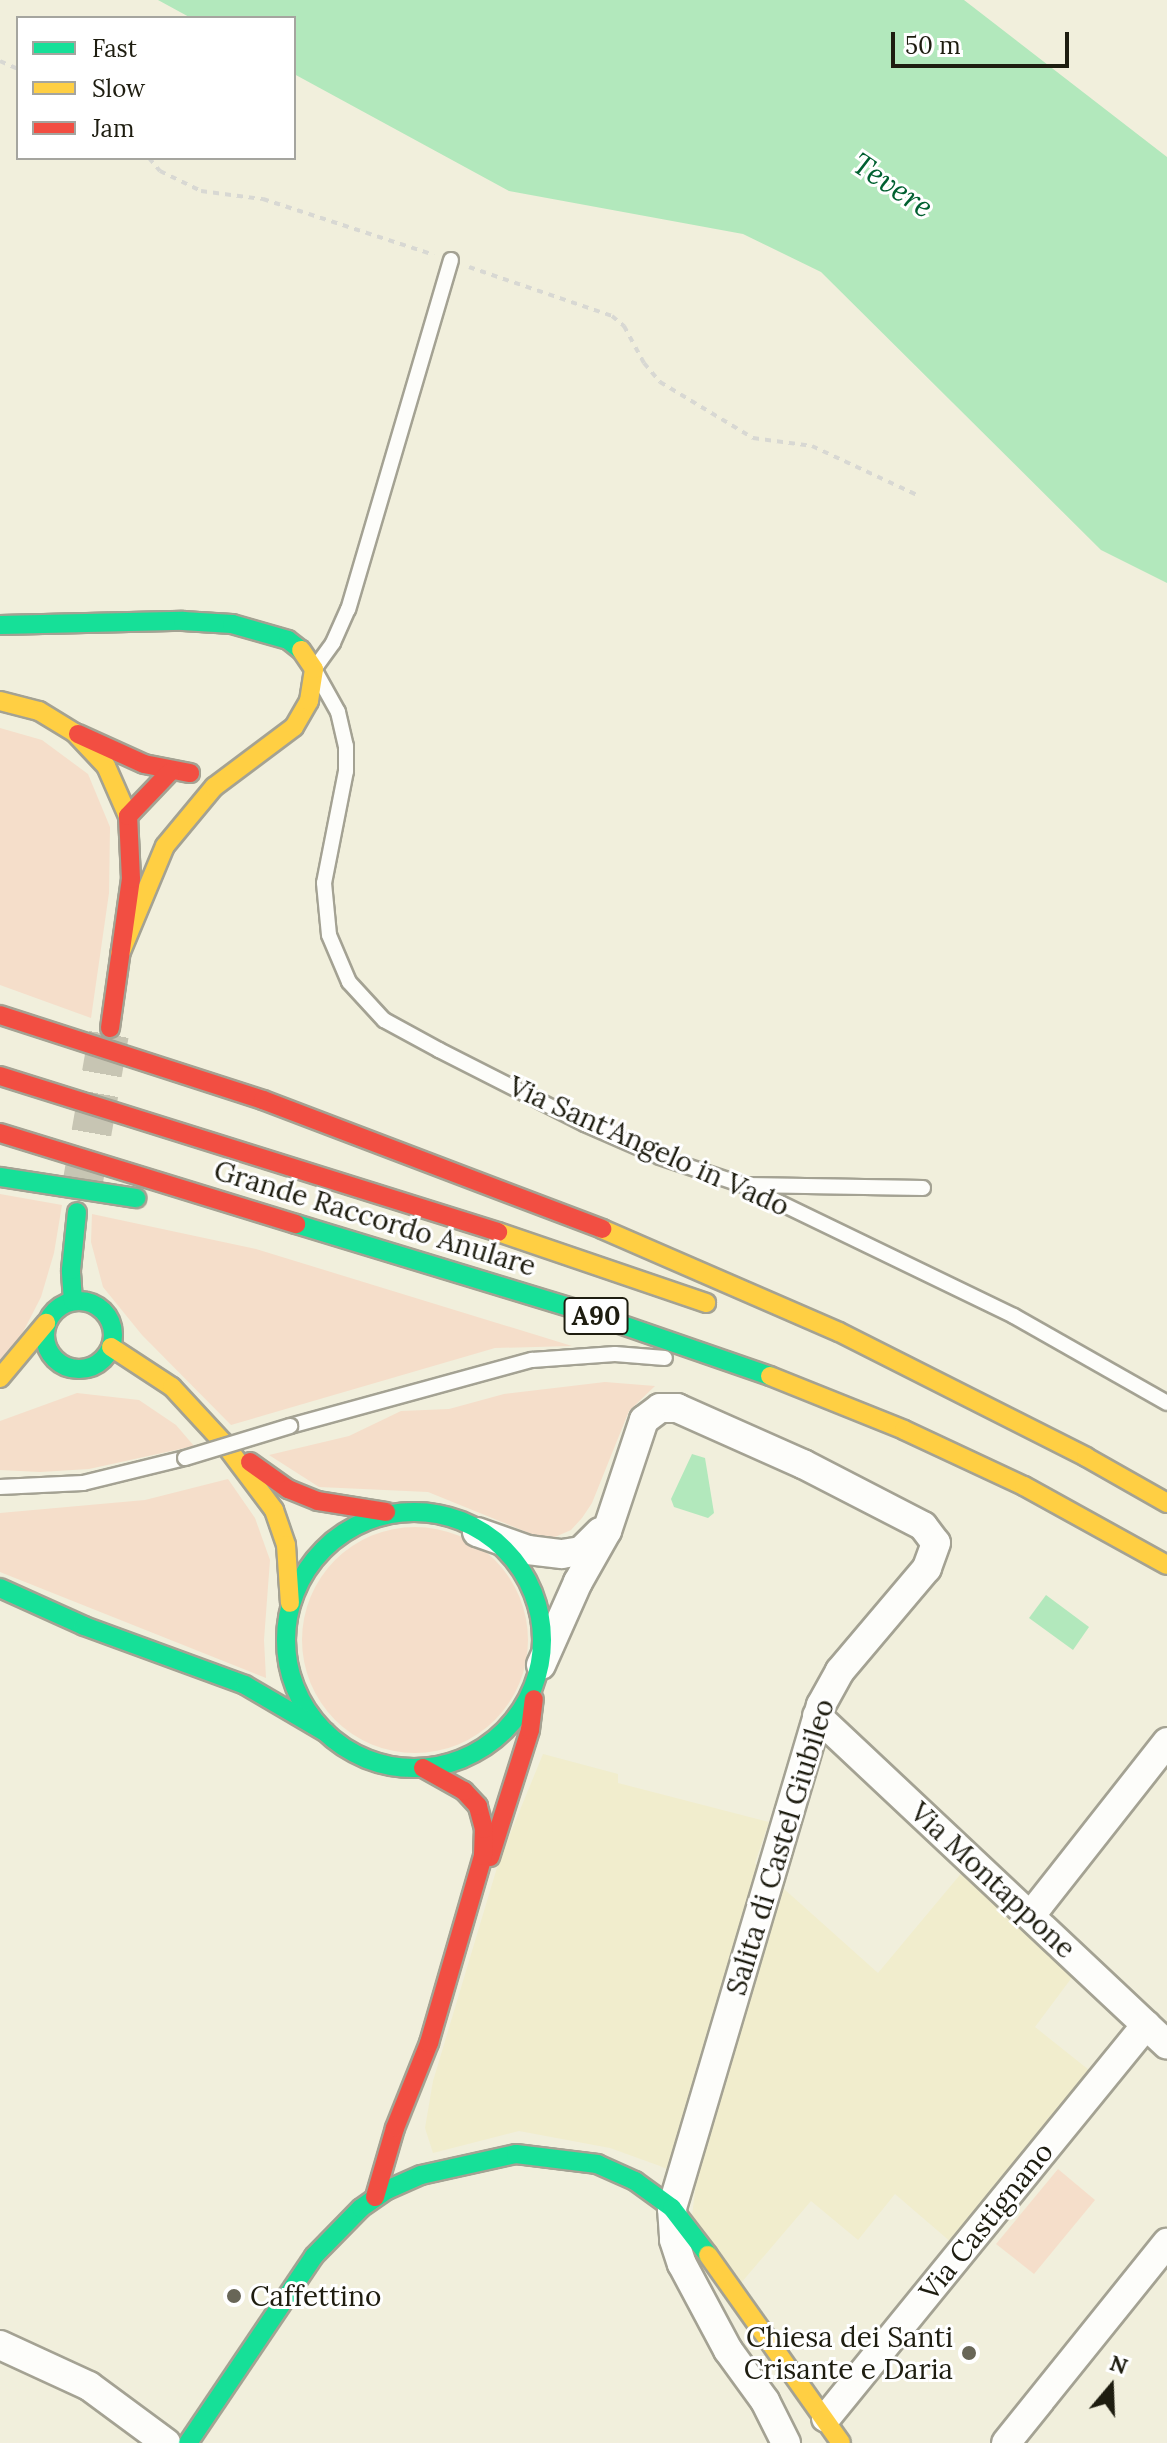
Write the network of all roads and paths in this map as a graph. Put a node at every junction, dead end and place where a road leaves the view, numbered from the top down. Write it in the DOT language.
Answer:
graph roads {
  1 [pos="151,160"];
  2 [pos="451,260"];
  3 [pos="919,496"];
  4 [pos="0,625"];
  5 [pos="314,669"];
  6 [pos="0,701"];
  7 [pos="75,733"];
  8 [pos="256,758"];
  9 [pos="170,772"];
  10 [pos="128,816"];
  11 [pos="120,954"];
  12 [pos="0,1009"];
  13 [pos="0,1015"];
  14 [pos="30,1023"];
  15 [pos="110,1028"];
  16 [pos="0,1076"];
  17 [pos="0,1133"];
  18 [pos="0,1177"];
  19 [pos="743,1185"];
  20 [pos="923,1188"];
  21 [pos="77,1212"];
  22 [pos="290,1221"];
  23 [pos="73,1301"];
  24 [pos="717,1306"];
  25 [pos="46,1323"];
  26 [pos="791,1332"];
  27 [pos="111,1347"];
  28 [pos="732,1362"];
  29 [pos="0,1378"];
  30 [pos="939,1385"];
  31 [pos="1167,1403"];
  32 [pos="223,1442"];
  33 [pos="0,1487"];
  34 [pos="1167,1503"];
  35 [pos="390,1512"];
  36 [pos="611,1519"];
  37 [pos="477,1532"];
  38 [pos="1167,1565"];
  39 [pos="0,1588"];
  40 [pos="291,1613"];
  41 [pos="538,1674"];
  42 [pos="817,1716"];
  43 [pos="325,1732"];
  44 [pos="1167,1742"];
  45 [pos="423,1768"];
  46 [pos="480,1874"];
  47 [pos="1031,1915"];
  48 [pos="1146,2025"];
  49 [pos="429,2043"];
  50 [pos="1167,2045"];
  51 [pos="417,2128"];
  52 [pos="375,2197"];
  53 [pos="672,2208"];
  54 [pos="1167,2243"];
  55 [pos="0,2345"];
  56 [pos="826,2418"];
  57 [pos="166,2443"];
  58 [pos="188,2443"];
  59 [pos="786,2443"];
  60 [pos="841,2443"];
  61 [pos="1006,2443"];
  1 -- 2 [label="path"];
  2 -- 3 [label="path"];
  2 -- 5 [label="lane"];
  4 -- 5 [label="main road"];
  5 -- 8 [label="main road"];
  5 -- 19 [label="lane, Via Sant'Angelo in Vado"];
  6 -- 7 [label="main road"];
  7 -- 9 [label="main road"];
  7 -- 10 [label="main road"];
  8 -- 9 [label="main road"];
  8 -- 11 [label="main road"];
  9 -- 10 [label="main road"];
  10 -- 11 [label="main road"];
  11 -- 15 [label="main road"];
  12 -- 14 [label="main road"];
  13 -- 14 [label="main road"];
  14 -- 30 [label="main road"];
  16 -- 24 [label="main road, Grande Raccordo Anulare / A90"];
  17 -- 22 [label="main road, Grande Raccordo Anulare / A90"];
  18 -- 22 [label="main road"];
  19 -- 20 [label="lane"];
  19 -- 31 [label="lane, Via Sant'Angelo in Vado"];
  21 -- 23 [label="main road"];
  22 -- 28 [label="main road, Grande Raccordo Anulare / A90"];
  23 -- 25 [label="main road"];
  23 -- 27 [label="main road"];
  25 -- 27 [label="main road"];
  25 -- 29 [label="main road"];
  26 -- 30 [label="main road"];
  27 -- 32 [label="main road"];
  28 -- 33 [label="lane, bridge"];
  28 -- 38 [label="main road, Grande Raccordo Anulare / A90"];
  30 -- 34 [label="main road"];
  32 -- 35 [label="main road"];
  32 -- 40 [label="main road"];
  35 -- 37 [label="main road"];
  35 -- 40 [label="main road"];
  36 -- 37 [label="street, Salita di Castel Giubileo"];
  36 -- 41 [label="street, Salita di Castel Giubileo"];
  36 -- 42 [label="street, Salita di Castel Giubileo"];
  37 -- 41 [label="main road"];
  39 -- 43 [label="main road"];
  40 -- 43 [label="main road"];
  41 -- 45 [label="main road"];
  41 -- 46 [label="main road, Salita di Castel Giubileo"];
  42 -- 47 [label="street, Via Montappone"];
  42 -- 53 [label="street, Salita di Castel Giubileo"];
  43 -- 45 [label="main road"];
  44 -- 47 [label="street"];
  45 -- 46 [label="main road, Salita di Castel Giubileo"];
  46 -- 49 [label="main road, Salita di Castel Giubileo"];
  47 -- 48 [label="street, Via Montappone"];
  48 -- 50 [label="street, Via Montappone"];
  48 -- 56 [label="street, Via Castignano"];
  49 -- 51 [label="main road, Salita di Castel Giubileo"];
  49 -- 52 [label="main road, Salita di Castel Giubileo"];
  52 -- 53 [label="main road"];
  52 -- 58 [label="main road"];
  53 -- 56 [label="main road"];
  53 -- 59 [label="street, Salita di Castel Giubileo"];
  54 -- 61 [label="street"];
  55 -- 57 [label="street"];
  56 -- 60 [label="main road"];
}
